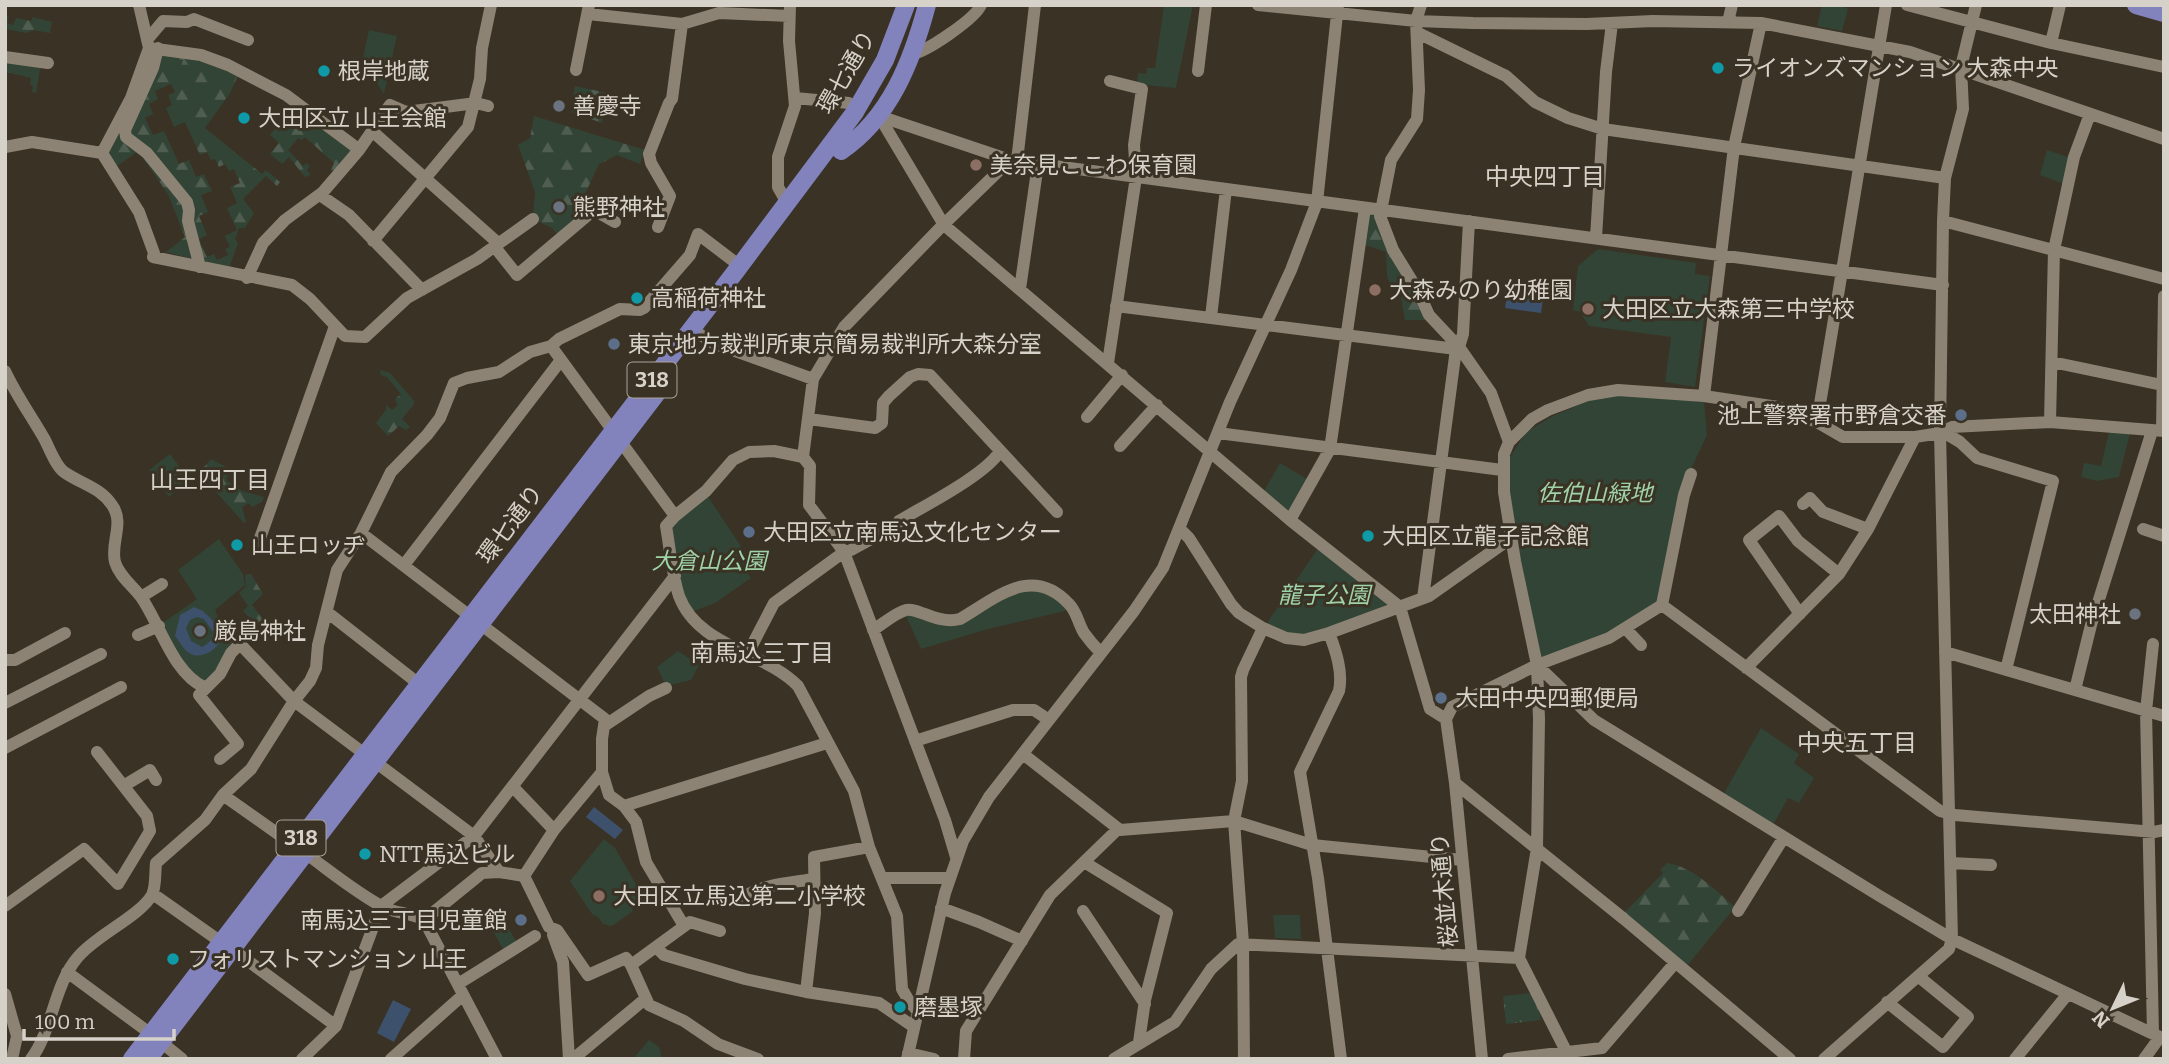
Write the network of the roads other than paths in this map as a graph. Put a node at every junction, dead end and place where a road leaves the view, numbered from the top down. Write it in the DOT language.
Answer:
graph roads {
  1 [pos="139,5"];
  2 [pos="491,5"];
  3 [pos="895,5"];
  4 [pos="906,5"];
  5 [pos="917,5"];
  6 [pos="927,5"];
  7 [pos="981,5"];
  8 [pos="1035,5"];
  9 [pos="1206,5"];
  10 [pos="1258,5"];
  11 [pos="1421,5"];
  12 [pos="1732,5"];
  13 [pos="1885,5"];
  14 [pos="1907,5"];
  15 [pos="1976,5"];
  16 [pos="2060,5"];
  17 [pos="2136,5"];
  18 [pos="1338,9"];
  19 [pos="588,10"];
  20 [pos="789,11"];
  21 [pos="2164,13"];
  22 [pos="1728,22"];
  23 [pos="1612,23"];
  24 [pos="1761,23"];
  25 [pos="1973,23"];
  26 [pos="682,24"];
  27 [pos="1417,27"];
  28 [pos="248,40"];
  29 [pos="2051,43"];
  30 [pos="151,45"];
  31 [pos="1878,45"];
  32 [pos="912,54"];
  33 [pos="5,57"];
  34 [pos="48,63"];
  35 [pos="1961,67"];
  36 [pos="2164,68"];
  37 [pos="576,69"];
  38 [pos="1198,71"];
  39 [pos="1110,81"];
  40 [pos="794,98"];
  41 [pos="849,103"];
  42 [pos="473,104"];
  43 [pos="488,106"];
  44 [pos="2090,114"];
  45 [pos="872,118"];
  46 [pos="1603,129"];
  47 [pos="372,131"];
  48 [pos="2164,139"];
  49 [pos="353,145"];
  50 [pos="5,147"];
  51 [pos="836,147"];
  52 [pos="1734,147"];
  53 [pos="102,153"];
  54 [pos="1014,161"];
  55 [pos="1038,164"];
  56 [pos="1858,166"];
  57 [pos="1136,177"];
  58 [pos="426,178"];
  59 [pos="1945,178"];
  60 [pos="1226,189"];
  61 [pos="320,195"];
  62 [pos="787,202"];
  63 [pos="1317,202"];
  64 [pos="1365,208"];
  65 [pos="1380,210"];
  66 [pos="533,219"];
  67 [pos="1469,221"];
  68 [pos="1943,221"];
  69 [pos="615,222"];
  70 [pos="944,225"];
  71 [pos="658,227"];
  72 [pos="1596,238"];
  73 [pos="373,241"];
  74 [pos="496,245"];
  75 [pos="2054,250"];
  76 [pos="1721,255"];
  77 [pos="740,266"];
  78 [pos="200,267"];
  79 [pos="1841,270"];
  80 [pos="247,278"];
  81 [pos="2164,279"];
  82 [pos="1943,285"];
  83 [pos="1020,289"];
  84 [pos="422,290"];
  85 [pos="2164,296"];
  86 [pos="1116,306"];
  87 [pos="1211,317"];
  88 [pos="1266,325"];
  89 [pos="335,326"];
  90 [pos="701,335"];
  91 [pos="1348,336"];
  92 [pos="551,345"];
  93 [pos="1457,348"];
  94 [pos="561,360"];
  95 [pos="2052,362"];
  96 [pos="1108,363"];
  97 [pos="5,370"];
  98 [pos="1122,375"];
  99 [pos="813,379"];
  100 [pos="2162,385"];
  101 [pos="1704,396"];
  102 [pos="1157,405"];
  103 [pos="1087,418"];
  104 [pos="809,419"];
  105 [pos="1817,422"];
  106 [pos="2050,422"];
  107 [pos="2159,431"];
  108 [pos="1217,433"];
  109 [pos="1940,433"];
  110 [pos="616,436"];
  111 [pos="1915,437"];
  112 [pos="1509,442"];
  113 [pos="1120,446"];
  114 [pos="1330,449"];
  115 [pos="1000,451"];
  116 [pos="1210,451"];
  117 [pos="803,457"];
  118 [pos="1441,463"];
  119 [pos="1502,470"];
  120 [pos="1691,474"];
  121 [pos="1804,504"];
  122 [pos="1057,512"];
  123 [pos="675,516"];
  124 [pos="1290,520"];
  125 [pos="1868,528"];
  126 [pos="2143,528"];
  127 [pos="1180,529"];
  128 [pos="362,533"];
  129 [pos="2164,536"];
  130 [pos="1511,538"];
  131 [pos="259,541"];
  132 [pos="844,552"];
  133 [pos="404,565"];
  134 [pos="1839,574"];
  135 [pos="675,576"];
  136 [pos="162,583"];
  137 [pos="141,597"];
  138 [pos="1423,598"];
  139 [pos="1662,605"];
  140 [pos="1400,607"];
  141 [pos="327,612"];
  142 [pos="1800,614"];
  143 [pos="475,621"];
  144 [pos="159,626"];
  145 [pos="1263,628"];
  146 [pos="1626,629"];
  147 [pos="873,630"];
  148 [pos="65,633"];
  149 [pos="1329,633"];
  150 [pos="138,635"];
  151 [pos="2153,644"];
  152 [pos="1641,645"];
  153 [pos="1945,652"];
  154 [pos="748,653"];
  155 [pos="1101,653"];
  156 [pos="101,654"];
  157 [pos="5,660"];
  158 [pos="1537,665"];
  159 [pos="1746,668"];
  160 [pos="2006,670"];
  161 [pos="419,684"];
  162 [pos="121,687"];
  163 [pos="204,687"];
  164 [pos="666,688"];
  165 [pos="2076,690"];
  166 [pos="580,700"];
  167 [pos="294,701"];
  168 [pos="5,703"];
  169 [pos="2146,711"];
  170 [pos="2164,716"];
  171 [pos="1446,719"];
  172 [pos="1049,720"];
  173 [pos="604,726"];
  174 [pos="915,741"];
  175 [pos="827,743"];
  176 [pos="5,748"];
  177 [pos="97,752"];
  178 [pos="1023,754"];
  179 [pos="371,758"];
  180 [pos="220,759"];
  181 [pos="150,770"];
  182 [pos="602,772"];
  183 [pos="1455,783"];
  184 [pos="125,785"];
  185 [pos="513,787"];
  186 [pos="223,795"];
  187 [pos="624,806"];
  188 [pos="1949,814"];
  189 [pos="1234,821"];
  190 [pos="1118,829"];
  191 [pos="554,830"];
  192 [pos="2164,830"];
  193 [pos="2149,831"];
  194 [pos="474,836"];
  195 [pos="1784,837"];
  196 [pos="1312,845"];
  197 [pos="869,848"];
  198 [pos="1537,848"];
  199 [pos="300,849"];
  200 [pos="956,857"];
  201 [pos="1462,860"];
  202 [pos="1084,862"];
  203 [pos="1951,863"];
  204 [pos="1991,865"];
  205 [pos="499,872"];
  206 [pos="524,876"];
  207 [pos="882,878"];
  208 [pos="949,878"];
  209 [pos="814,879"];
  210 [pos="153,894"];
  211 [pos="742,898"];
  212 [pos="5,906"];
  213 [pos="381,906"];
  214 [pos="941,908"];
  215 [pos="1083,911"];
  216 [pos="1738,911"];
  217 [pos="424,920"];
  218 [pos="684,926"];
  219 [pos="549,927"];
  220 [pos="720,931"];
  221 [pos="535,936"];
  222 [pos="1952,939"];
  223 [pos="1022,941"];
  224 [pos="1242,943"];
  225 [pos="226,946"];
  226 [pos="656,947"];
  227 [pos="1328,947"];
  228 [pos="1471,955"];
  229 [pos="1519,958"];
  230 [pos="1675,963"];
  231 [pos="631,965"];
  232 [pos="67,972"];
  233 [pos="1918,976"];
  234 [pos="461,990"];
  235 [pos="806,992"];
  236 [pos="5,994"];
  237 [pos="2067,995"];
  238 [pos="645,999"];
  239 [pos="1888,1002"];
  240 [pos="1145,1004"];
  241 [pos="918,1012"];
  242 [pos="336,1026"];
  243 [pos="914,1027"];
  244 [pos="2159,1037"];
  245 [pos="156,1038"];
  246 [pos="1139,1042"];
  247 [pos="1131,1054"];
  248 [pos="1567,1055"];
  249 [pos="908,1056"];
  250 [pos="12,1059"];
  251 [pos="31,1059"];
  252 [pos="132,1059"];
  253 [pos="148,1059"];
  254 [pos="182,1059"];
  255 [pos="302,1059"];
  256 [pos="391,1059"];
  257 [pos="497,1059"];
  258 [pos="571,1059"];
  259 [pos="758,1059"];
  260 [pos="934,1059"];
  261 [pos="964,1059"];
  262 [pos="1114,1059"];
  263 [pos="1244,1059"];
  264 [pos="1341,1059"];
  265 [pos="1482,1059"];
  266 [pos="1508,1059"];
  267 [pos="1790,1059"];
  268 [pos="1824,1059"];
  269 [pos="2015,1059"];
  270 [pos="2144,1059"];
  1 -- 30 [label="street"];
  2 -- 42 [label="street"];
  3 -- 41 [label="main road"];
  4 -- 51 [label="main road, 環七通り / 318"];
  5 -- 45 [label="main road, 環七通り / 318"];
  6 -- 32 [label="main road"];
  7 -- 32 [label="street"];
  8 -- 54 [label="street"];
  9 -- 38 [label="street"];
  10 -- 18 [label="street"];
  11 -- 27 [label="street"];
  12 -- 22 [label="street"];
  13 -- 31 [label="street"];
  14 -- 25 [label="street"];
  15 -- 25 [label="street"];
  16 -- 29 [label="street"];
  17 -- 21 [label="main road"];
  18 -- 27 [label="street"];
  18 -- 63 [label="street"];
  19 -- 26 [label="street"];
  19 -- 37 [label="street"];
  20 -- 26 [label="street"];
  20 -- 40 [label="street"];
  22 -- 23 [label="street"];
  22 -- 24 [label="street"];
  23 -- 27 [label="street"];
  23 -- 46 [label="street"];
  24 -- 31 [label="street"];
  24 -- 52 [label="street"];
  25 -- 29 [label="street"];
  25 -- 35 [label="street"];
  26 -- 71 [label="street"];
  27 -- 46 [label="street"];
  27 -- 65 [label="street"];
  28 -- 30 [label="street"];
  29 -- 36 [label="street"];
  30 -- 49 [label="street"];
  30 -- 53 [label="street"];
  30 -- 78 [label="street"];
  31 -- 35 [label="street"];
  31 -- 56 [label="street"];
  32 -- 45 [label="main road"];
  33 -- 34 [label="street"];
  35 -- 44 [label="street"];
  35 -- 59 [label="street"];
  39 -- 57 [label="street"];
  40 -- 41 [label="street"];
  40 -- 62 [label="street"];
  41 -- 51 [label="main road"];
  42 -- 43 [label="street"];
  42 -- 47 [label="street"];
  42 -- 58 [label="street"];
  44 -- 48 [label="street"];
  44 -- 75 [label="street"];
  45 -- 51 [label="main road, 318"];
  45 -- 54 [label="street"];
  45 -- 70 [label="street"];
  46 -- 52 [label="street"];
  46 -- 72 [label="street"];
  47 -- 58 [label="street"];
  47 -- 61 [label="street"];
  50 -- 53 [label="street"];
  51 -- 62 [label="main road, 環七通り / 318"];
  51 -- 90 [label="main road, 環七通り / 318"];
  52 -- 56 [label="street"];
  52 -- 76 [label="street"];
  53 -- 78 [label="street"];
  54 -- 55 [label="street"];
  54 -- 70 [label="street"];
  55 -- 57 [label="street"];
  55 -- 83 [label="street"];
  56 -- 59 [label="street"];
  56 -- 79 [label="street"];
  57 -- 60 [label="street"];
  57 -- 86 [label="street"];
  58 -- 73 [label="street"];
  58 -- 74 [label="street"];
  59 -- 68 [label="street"];
  60 -- 63 [label="street"];
  60 -- 87 [label="street"];
  61 -- 73 [label="street"];
  61 -- 80 [label="street"];
  62 -- 77 [label="main road, 環七通り / 318"];
  63 -- 64 [label="street"];
  63 -- 88 [label="street"];
  64 -- 65 [label="street"];
  64 -- 91 [label="street"];
  65 -- 67 [label="street"];
  65 -- 93 [label="street"];
  66 -- 74 [label="street"];
  67 -- 72 [label="street"];
  67 -- 93 [label="street"];
  68 -- 75 [label="street"];
  68 -- 82 [label="street"];
  69 -- 74 [label="street"];
  70 -- 83 [label="street"];
  70 -- 99 [label="street"];
  72 -- 76 [label="street"];
  73 -- 84 [label="street"];
  74 -- 84 [label="street"];
  75 -- 81 [label="street"];
  75 -- 95 [label="street"];
  76 -- 79 [label="street"];
  76 -- 101 [label="street"];
  77 -- 92 [label="street"];
  77 -- 110 [label="main road, 環七通り / 318"];
  78 -- 80 [label="street"];
  79 -- 82 [label="street"];
  79 -- 105 [label="street"];
  80 -- 89 [label="street"];
  82 -- 109 [label="street"];
  83 -- 96 [label="street"];
  84 -- 89 [label="street"];
  85 -- 100 [label="street"];
  86 -- 87 [label="street"];
  86 -- 96 [label="street"];
  87 -- 88 [label="street"];
  88 -- 91 [label="street"];
  88 -- 108 [label="street"];
  89 -- 131 [label="street"];
  90 -- 99 [label="street"];
  90 -- 110 [label="main road, 環七通り / 318"];
  91 -- 93 [label="street"];
  91 -- 114 [label="street"];
  92 -- 94 [label="street"];
  92 -- 128 [label="street"];
  93 -- 112 [label="street"];
  93 -- 118 [label="street"];
  94 -- 110 [label="street"];
  94 -- 133 [label="street"];
  95 -- 100 [label="street"];
  95 -- 106 [label="street"];
  96 -- 98 [label="street"];
  97 -- 137 [label="street"];
  98 -- 102 [label="street"];
  98 -- 103 [label="street"];
  99 -- 104 [label="street"];
  100 -- 107 [label="street"];
  101 -- 105 [label="street"];
  101 -- 112 [label="street"];
  102 -- 113 [label="street"];
  102 -- 116 [label="street"];
  104 -- 115 [label="street"];
  104 -- 117 [label="street"];
  105 -- 111 [label="street"];
  106 -- 107 [label="street"];
  106 -- 109 [label="street"];
  107 -- 165 [label="street"];
  108 -- 114 [label="street"];
  108 -- 116 [label="street"];
  109 -- 111 [label="street"];
  109 -- 153 [label="street"];
  109 -- 160 [label="street"];
  110 -- 123 [label="street"];
  110 -- 143 [label="main road, 環七通り / 318"];
  111 -- 125 [label="street"];
  112 -- 119 [label="street"];
  114 -- 118 [label="street"];
  114 -- 124 [label="street"];
  115 -- 122 [label="street"];
  115 -- 132 [label="street"];
  116 -- 124 [label="street"];
  116 -- 127 [label="street"];
  117 -- 123 [label="street"];
  117 -- 132 [label="street"];
  118 -- 119 [label="street"];
  118 -- 138 [label="street"];
  119 -- 130 [label="street"];
  120 -- 139 [label="street"];
  121 -- 125 [label="street"];
  123 -- 135 [label="street"];
  124 -- 140 [label="street"];
  125 -- 134 [label="street"];
  126 -- 129 [label="street"];
  127 -- 145 [label="street"];
  127 -- 155 [label="street"];
  128 -- 133 [label="street"];
  128 -- 141 [label="street"];
  130 -- 138 [label="street"];
  130 -- 158 [label="street"];
  132 -- 147 [label="street"];
  132 -- 154 [label="street"];
  133 -- 143 [label="street"];
  134 -- 142 [label="street"];
  134 -- 142 [label="street"];
  135 -- 154 [label="street"];
  135 -- 166 [label="street"];
  136 -- 137 [label="street"];
  137 -- 144 [label="street"];
  138 -- 140 [label="street"];
  139 -- 146 [label="street"];
  139 -- 159 [label="street"];
  140 -- 149 [label="street"];
  140 -- 171 [label="street"];
  141 -- 161 [label="street"];
  141 -- 167 [label="street"];
  142 -- 159 [label="street"];
  143 -- 161 [label="main road, 環七通り / 318"];
  143 -- 166 [label="street"];
  143 -- 179 [label="main road, 環七通り / 318"];
  144 -- 150 [label="street"];
  144 -- 163 [label="street"];
  145 -- 149 [label="street"];
  145 -- 189 [label="street"];
  146 -- 152 [label="street"];
  146 -- 158 [label="street"];
  147 -- 155 [label="street"];
  147 -- 174 [label="street"];
  148 -- 157 [label="street"];
  149 -- 196 [label="street"];
  151 -- 169 [label="street"];
  153 -- 160 [label="street"];
  153 -- 188 [label="street"];
  154 -- 175 [label="street"];
  155 -- 172 [label="street"];
  156 -- 168 [label="street"];
  158 -- 171 [label="street"];
  158 -- 195 [label="street"];
  158 -- 198 [label="street"];
  159 -- 188 [label="street"];
  160 -- 165 [label="street"];
  161 -- 179 [label="main road, 環七通り / 318"];
  162 -- 176 [label="street"];
  163 -- 167 [label="street"];
  163 -- 180 [label="street"];
  164 -- 173 [label="street"];
  165 -- 169 [label="street"];
  166 -- 173 [label="street"];
  166 -- 185 [label="street"];
  167 -- 179 [label="street"];
  167 -- 186 [label="street"];
  169 -- 170 [label="street"];
  169 -- 193 [label="street"];
  171 -- 183 [label="street, 桜並木通り"];
  172 -- 174 [label="street"];
  172 -- 178 [label="street"];
  173 -- 182 [label="street"];
  174 -- 200 [label="street"];
  175 -- 187 [label="street"];
  175 -- 197 [label="street"];
  177 -- 184 [label="street"];
  178 -- 190 [label="street"];
  178 -- 200 [label="street"];
  179 -- 194 [label="street"];
  179 -- 199 [label="main road, 環七通り / 318"];
  181 -- 184 [label="street"];
  182 -- 187 [label="street"];
  182 -- 191 [label="street"];
  183 -- 198 [label="street"];
  183 -- 201 [label="street, 桜並木通り"];
  184 -- 212 [label="street"];
  185 -- 191 [label="street"];
  185 -- 194 [label="street"];
  186 -- 199 [label="street"];
  186 -- 210 [label="street"];
  187 -- 218 [label="street"];
  188 -- 193 [label="street"];
  188 -- 203 [label="street"];
  189 -- 190 [label="street"];
  189 -- 196 [label="street"];
  189 -- 224 [label="street"];
  190 -- 202 [label="street"];
  191 -- 206 [label="street"];
  192 -- 193 [label="street"];
  193 -- 244 [label="street"];
  194 -- 205 [label="street"];
  194 -- 213 [label="street"];
  195 -- 216 [label="street"];
  195 -- 222 [label="street"];
  196 -- 201 [label="street"];
  196 -- 227 [label="street"];
  197 -- 207 [label="street"];
  197 -- 209 [label="street"];
  198 -- 229 [label="street"];
  198 -- 230 [label="street"];
  199 -- 213 [label="street"];
  199 -- 225 [label="main road, 環七通り / 318"];
  200 -- 208 [label="street"];
  201 -- 228 [label="street, 桜並木通り"];
  202 -- 223 [label="street"];
  202 -- 240 [label="street"];
  203 -- 204 [label="street"];
  203 -- 222 [label="street"];
  205 -- 206 [label="street"];
  205 -- 217 [label="street"];
  206 -- 219 [label="street"];
  207 -- 208 [label="street"];
  207 -- 241 [label="street"];
  208 -- 214 [label="street"];
  209 -- 211 [label="street"];
  209 -- 235 [label="street"];
  210 -- 225 [label="street"];
  210 -- 232 [label="street"];
  213 -- 217 [label="street"];
  213 -- 242 [label="street"];
  214 -- 223 [label="street"];
  214 -- 241 [label="street"];
  215 -- 240 [label="street"];
  217 -- 234 [label="street"];
  218 -- 220 [label="street"];
  218 -- 226 [label="street"];
  219 -- 231 [label="street"];
  219 -- 258 [label="street"];
  221 -- 234 [label="street"];
  222 -- 233 [label="street"];
  222 -- 237 [label="street"];
  223 -- 261 [label="street"];
  224 -- 227 [label="street"];
  224 -- 246 [label="street"];
  224 -- 263 [label="street"];
  225 -- 242 [label="street"];
  225 -- 245 [label="main road, 環七通り / 318"];
  226 -- 231 [label="street"];
  226 -- 235 [label="street"];
  227 -- 228 [label="street"];
  227 -- 264 [label="street"];
  228 -- 229 [label="street"];
  228 -- 265 [label="street, 桜並木通り"];
  229 -- 248 [label="street"];
  230 -- 248 [label="street"];
  230 -- 267 [label="street"];
  231 -- 238 [label="street"];
  232 -- 245 [label="street"];
  232 -- 251 [label="street"];
  233 -- 239 [label="street"];
  233 -- 239 [label="street"];
  234 -- 256 [label="street"];
  234 -- 257 [label="street"];
  235 -- 243 [label="street"];
  236 -- 250 [label="street"];
  237 -- 244 [label="street"];
  237 -- 269 [label="street"];
  238 -- 258 [label="street"];
  238 -- 259 [label="street"];
  239 -- 268 [label="street"];
  240 -- 246 [label="street"];
  241 -- 243 [label="street"];
  242 -- 255 [label="street"];
  243 -- 249 [label="street"];
  244 -- 270 [label="street"];
  245 -- 252 [label="main road, 環七通り / 318"];
  245 -- 253 [label="main road, 環七通り / 318"];
  245 -- 254 [label="street"];
  246 -- 247 [label="street"];
  247 -- 262 [label="street"];
  248 -- 266 [label="street"];
  249 -- 260 [label="street"];
}
